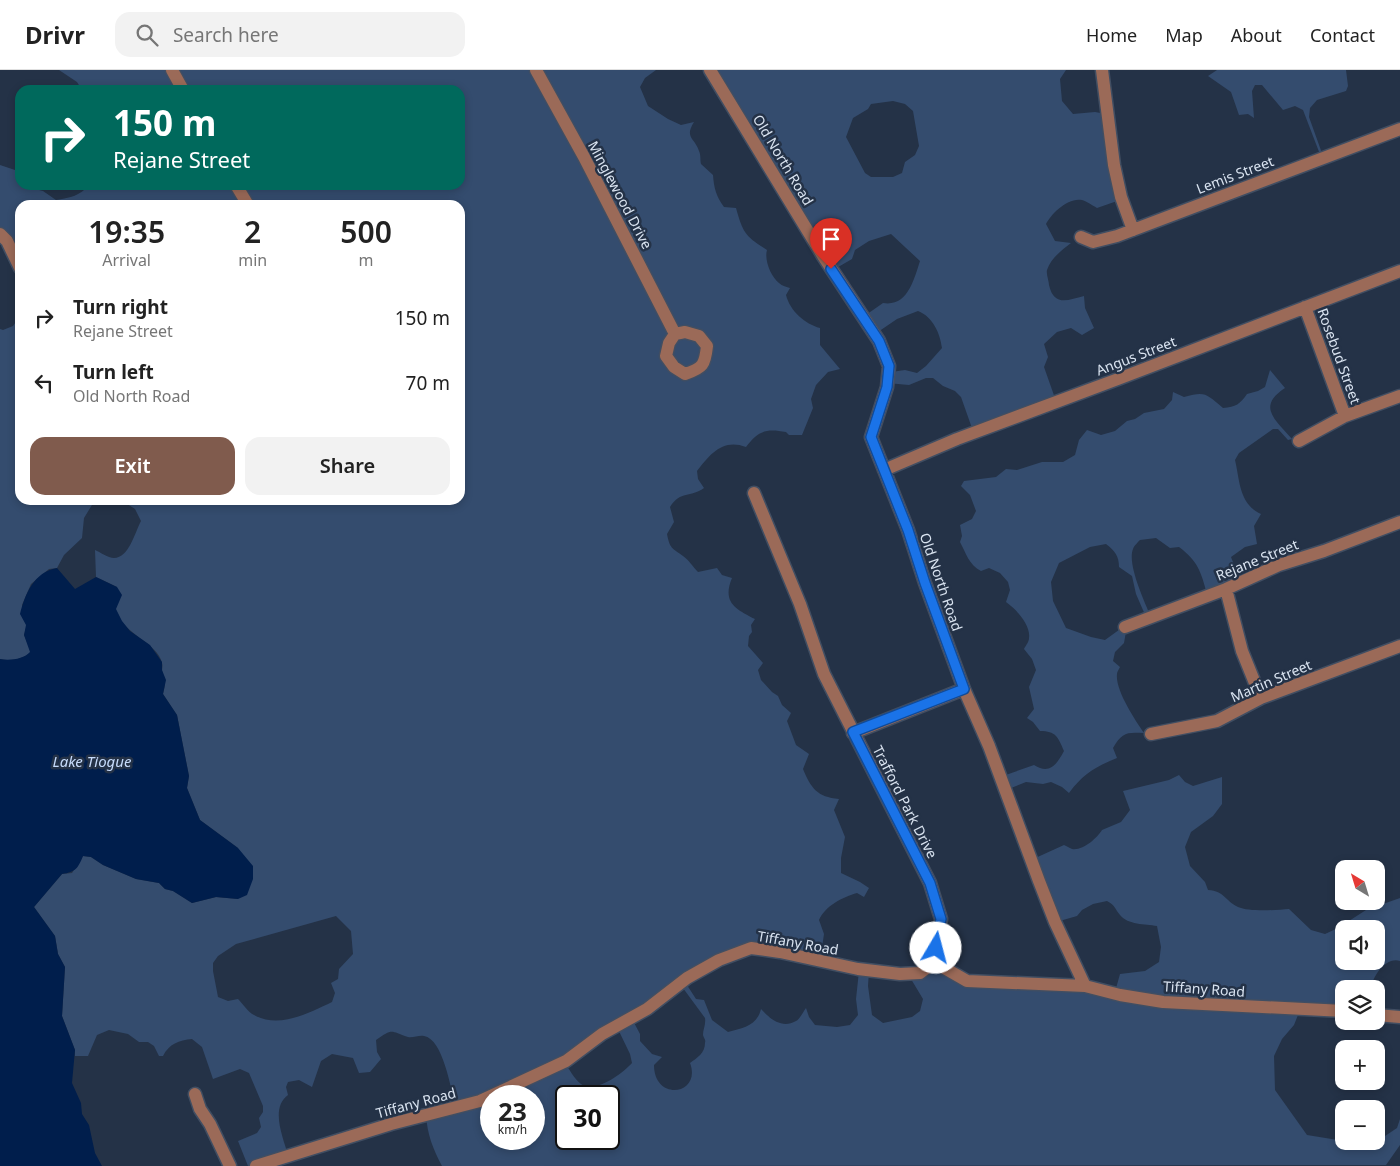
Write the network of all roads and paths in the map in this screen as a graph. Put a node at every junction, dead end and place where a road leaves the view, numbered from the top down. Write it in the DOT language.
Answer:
graph roads {
  1 [pos="172,70"];
  2 [pos="536,70"];
  3 [pos="710,70"];
  4 [pos="1102,70"];
  5 [pos="180,85"];
  6 [pos="1400,129"];
  7 [pos="1133,230"];
  8 [pos="0,234"];
  9 [pos="1081,238"];
  10 [pos="15,258"];
  11 [pos="1400,271"];
  12 [pos="1305,307"];
  13 [pos="676,334"];
  14 [pos="1400,396"];
  15 [pos="1345,416"];
  16 [pos="1299,441"];
  17 [pos="884,470"];
  18 [pos="754,493"];
  19 [pos="1400,522"];
  20 [pos="1226,588"];
  21 [pos="1125,627"];
  22 [pos="1400,646"];
  23 [pos="964,689"];
  24 [pos="1261,698"];
  25 [pos="853,732"];
  26 [pos="1151,734"];
  27 [pos="934,962"];
  28 [pos="1085,986"];
  29 [pos="1335,1012"];
  30 [pos="1385,1016"];
  31 [pos="1400,1017"];
  32 [pos="195,1094"];
  33 [pos="230,1166"];
  34 [pos="256,1166"];
  1 -- 5 [label="street"];
  2 -- 13 [label="street, Minglewood Drive"];
  3 -- 17 [label="street, Old North Road"];
  4 -- 7 [label="street"];
  6 -- 7 [label="street, Lemis Street"];
  7 -- 9 [label="street, Lemis Street"];
  8 -- 10 [label="street"];
  11 -- 12 [label="street, Angus Street"];
  12 -- 15 [label="street, Rosebud Street"];
  12 -- 17 [label="street, Angus Street"];
  14 -- 15 [label="street"];
  15 -- 16 [label="street"];
  17 -- 23 [label="street, Old North Road"];
  18 -- 25 [label="street, Trafford Park Drive"];
  19 -- 20 [label="street, Rejane Street"];
  20 -- 21 [label="street, Rejane Street"];
  20 -- 24 [label="street"];
  22 -- 24 [label="street, Martin Street"];
  23 -- 25 [label="street"];
  23 -- 28 [label="street, Old North Road"];
  24 -- 26 [label="street, Martin Street"];
  25 -- 27 [label="street, Trafford Park Drive"];
  27 -- 28 [label="street, Tiffany Road"];
  27 -- 34 [label="street, Tiffany Road"];
  28 -- 29 [label="street, Tiffany Road"];
  30 -- 31 [label="street"];
  32 -- 33 [label="street"];
}
